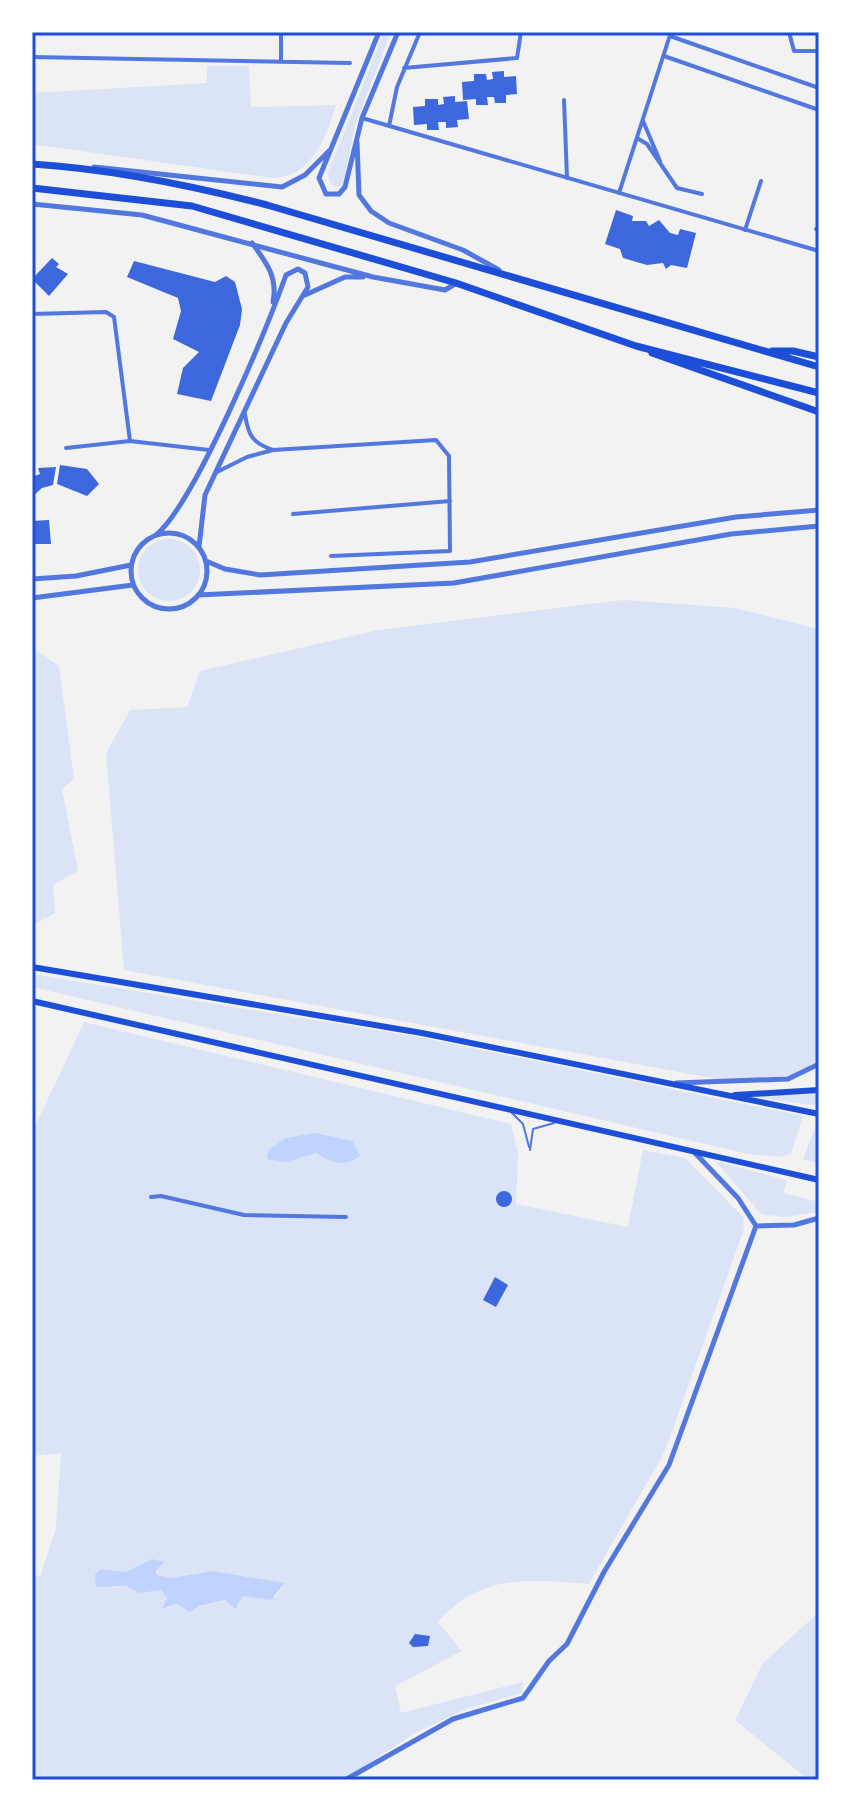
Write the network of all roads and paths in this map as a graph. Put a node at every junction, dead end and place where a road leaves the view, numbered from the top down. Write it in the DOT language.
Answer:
graph roads {
  1 [pos="281,32"];
  2 [pos="379,32"];
  3 [pos="398,32"];
  4 [pos="420,32"];
  5 [pos="521,32"];
  6 [pos="789,32"];
  7 [pos="671,34"];
  8 [pos="818,53"];
  9 [pos="664,56"];
  10 [pos="32,57"];
  11 [pos="281,61"];
  12 [pos="350,63"];
  13 [pos="404,68"];
  14 [pos="819,88"];
  15 [pos="564,100"];
  16 [pos="819,110"];
  17 [pos="362,118"];
  18 [pos="643,121"];
  19 [pos="389,126"];
  20 [pos="357,136"];
  21 [pos="637,138"];
  22 [pos="332,148"];
  23 [pos="32,164"];
  24 [pos="77,167"];
  25 [pos="661,167"];
  26 [pos="567,178"];
  27 [pos="761,181"];
  28 [pos="32,188"];
  29 [pos="619,193"];
  30 [pos="702,194"];
  31 [pos="32,204"];
  32 [pos="745,230"];
  33 [pos="252,243"];
  34 [pos="819,251"];
  35 [pos="506,274"];
  36 [pos="373,277"];
  37 [pos="456,283"];
  38 [pos="304,295"];
  39 [pos="32,314"];
  40 [pos="269,319"];
  41 [pos="636,346"];
  42 [pos="761,351"];
  43 [pos="819,357"];
  44 [pos="819,367"];
  45 [pos="819,393"];
  46 [pos="819,412"];
  47 [pos="245,414"];
  48 [pos="130,441"];
  49 [pos="66,448"];
  50 [pos="209,450"];
  51 [pos="273,450"];
  52 [pos="215,473"];
  53 [pos="450,501"];
  54 [pos="819,510"];
  55 [pos="293,514"];
  56 [pos="819,526"];
  57 [pos="156,535"];
  58 [pos="199,547"];
  59 [pos="450,551"];
  60 [pos="383,554"];
  61 [pos="331,556"];
  62 [pos="206,561"];
  63 [pos="451,563"];
  64 [pos="131,565"];
  65 [pos="383,567"];
  66 [pos="32,579"];
  67 [pos="133,585"];
  68 [pos="198,595"];
  69 [pos="32,598"];
  70 [pos="32,967"];
  71 [pos="32,1001"];
  72 [pos="819,1064"];
  73 [pos="669,1083"];
  74 [pos="819,1090"];
  75 [pos="720,1095"];
  76 [pos="503,1108"];
  77 [pos="819,1114"];
  78 [pos="569,1123"];
  79 [pos="693,1151"];
  80 [pos="819,1180"];
  81 [pos="151,1197"];
  82 [pos="346,1217"];
  83 [pos="819,1218"];
  84 [pos="756,1226"];
  85 [pos="345,1780"];
  1 -- 11 [label="street"];
  2 -- 22 [label="street"];
  3 -- 17 [label="street"];
  4 -- 13 [label="street"];
  5 -- 13 [label="street"];
  6 -- 8 [label="street"];
  7 -- 9 [label="street"];
  7 -- 14 [label="street"];
  9 -- 16 [label="street"];
  9 -- 18 [label="street"];
  10 -- 11 [label="street"];
  11 -- 12 [label="street"];
  13 -- 19 [label="street"];
  15 -- 26 [label="street"];
  17 -- 19 [label="street"];
  17 -- 20 [label="street"];
  18 -- 21 [label="street"];
  18 -- 25 [label="street"];
  19 -- 26 [label="street"];
  20 -- 22 [label="street"];
  20 -- 35 [label="street"];
  21 -- 25 [label="street"];
  21 -- 29 [label="street"];
  22 -- 24 [label="street"];
  23 -- 24 [label="highway"];
  24 -- 35 [label="highway"];
  25 -- 30 [label="street"];
  26 -- 29 [label="street"];
  27 -- 32 [label="street"];
  28 -- 37 [label="highway"];
  29 -- 32 [label="street"];
  31 -- 33 [label="street"];
  32 -- 34 [label="street"];
  33 -- 36 [label="street"];
  33 -- 40 [label="street"];
  35 -- 42 [label="highway"];
  36 -- 37 [label="street"];
  36 -- 38 [label="street"];
  37 -- 41 [label="highway"];
  38 -- 40 [label="street"];
  38 -- 47 [label="street"];
  39 -- 48 [label="street"];
  40 -- 50 [label="street"];
  41 -- 45 [label="highway"];
  41 -- 46 [label="highway"];
  42 -- 43 [label="highway"];
  42 -- 44 [label="highway"];
  47 -- 51 [label="street"];
  47 -- 52 [label="street"];
  48 -- 49 [label="street"];
  48 -- 50 [label="street"];
  50 -- 57 [label="street"];
  51 -- 52 [label="street"];
  51 -- 53 [label="street"];
  52 -- 58 [label="street"];
  53 -- 55 [label="street"];
  53 -- 59 [label="street"];
  54 -- 63 [label="street"];
  56 -- 68 [label="street"];
  57 -- 58 [label="street"];
  57 -- 64 [label="street"];
  58 -- 62 [label="street"];
  59 -- 60 [label="street"];
  59 -- 63 [label="street"];
  60 -- 61 [label="street"];
  60 -- 65 [label="street"];
  62 -- 65 [label="street"];
  62 -- 68 [label="street"];
  63 -- 65 [label="street"];
  64 -- 66 [label="street"];
  64 -- 67 [label="street"];
  67 -- 68 [label="street"];
  67 -- 69 [label="street"];
  70 -- 73 [label="main road"];
  71 -- 76 [label="main road"];
  72 -- 73 [label="street"];
  73 -- 75 [label="main road"];
  74 -- 75 [label="main road"];
  75 -- 77 [label="main road"];
  76 -- 78 [label="main road"];
  76 -- 78 [label="lane"];
  78 -- 79 [label="main road"];
  79 -- 80 [label="main road"];
  79 -- 84 [label="street"];
  81 -- 82 [label="street"];
  83 -- 84 [label="street"];
  84 -- 85 [label="street"];
}
